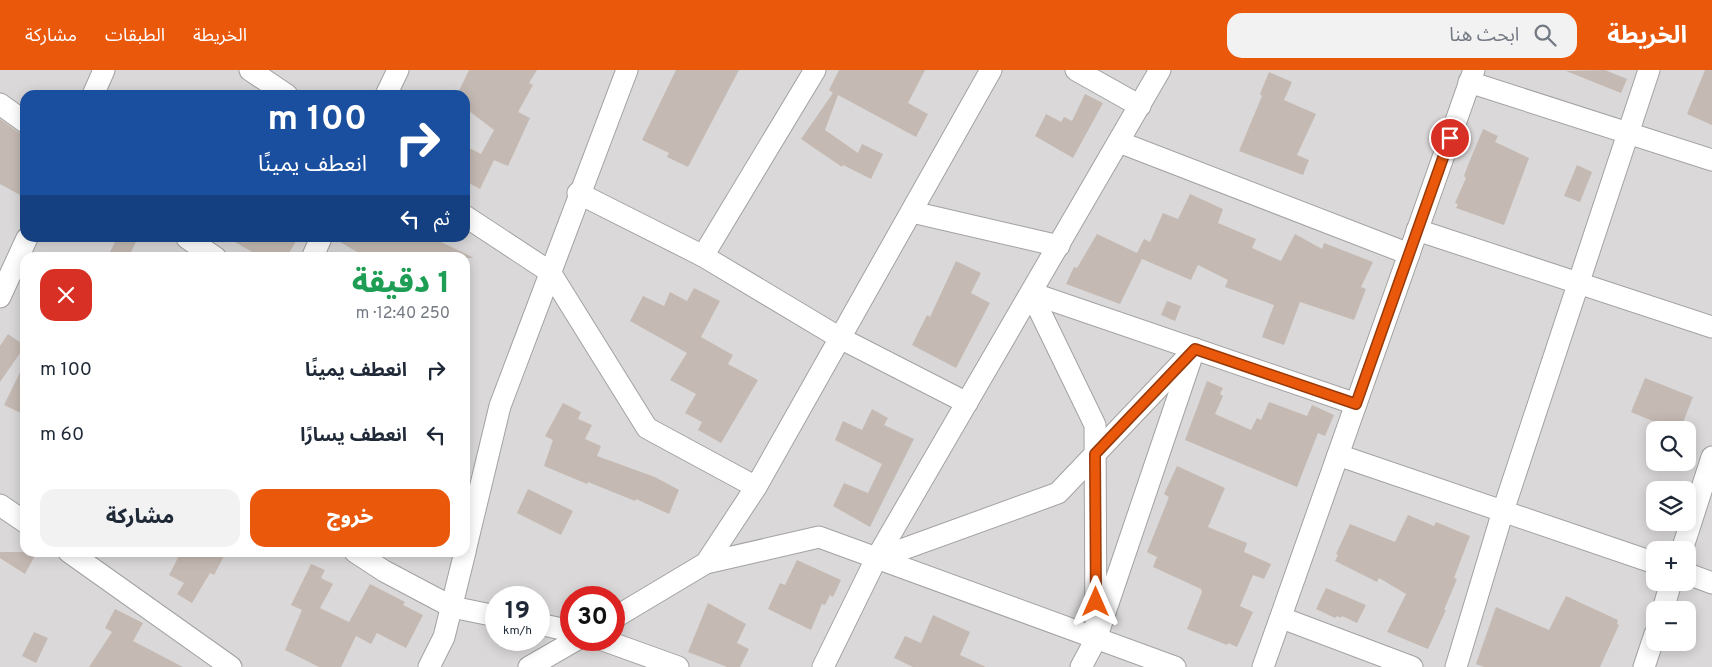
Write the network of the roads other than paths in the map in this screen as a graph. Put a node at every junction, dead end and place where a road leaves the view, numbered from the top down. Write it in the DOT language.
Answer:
graph roads {
  1 [pos="104,70"];
  2 [pos="250,70"];
  3 [pos="398,70"];
  4 [pos="626,70"];
  5 [pos="815,70"];
  6 [pos="991,70"];
  7 [pos="1076,70"];
  8 [pos="1160,70"];
  9 [pos="1650,70"];
  10 [pos="1472,76"];
  11 [pos="95,90"];
  12 [pos="280,90"];
  13 [pos="388,90"];
  14 [pos="0,104"];
  15 [pos="1140,106"];
  16 [pos="20,118"];
  17 [pos="1628,133"];
  18 [pos="1120,142"];
  19 [pos="1712,160"];
  20 [pos="578,193"];
  21 [pos="912,212"];
  22 [pos="470,219"];
  23 [pos="1417,230"];
  24 [pos="1059,246"];
  25 [pos="20,253"];
  26 [pos="1409,254"];
  27 [pos="704,256"];
  28 [pos="550,272"];
  29 [pos="1578,283"];
  30 [pos="1031,293"];
  31 [pos="0,297"];
  32 [pos="1712,327"];
  33 [pos="840,338"];
  34 [pos="1195,349"];
  35 [pos="967,403"];
  36 [pos="1356,404"];
  37 [pos="1095,454"];
  38 [pos="1338,455"];
  39 [pos="1712,457"];
  40 [pos="756,487"];
  41 [pos="0,505"];
  42 [pos="1503,511"];
  43 [pos="20,519"];
  44 [pos="470,531"];
  45 [pos="1685,541"];
  46 [pos="76,557"];
  47 [pos="363,557"];
  48 [pos="464,557"];
  49 [pos="876,559"];
  50 [pos="1646,559"];
  51 [pos="706,563"];
  52 [pos="1696,577"];
  53 [pos="1712,582"];
  54 [pos="452,607"];
  55 [pos="625,611"];
  56 [pos="485,614"];
  57 [pos="1282,618"];
  58 [pos="1096,639"];
  59 [pos="625,648"];
  60 [pos="560,649"];
  61 [pos="1649,651"];
  62 [pos="231,667"];
  63 [pos="429,667"];
  64 [pos="529,667"];
  65 [pos="678,667"];
  66 [pos="823,667"];
  67 [pos="1081,667"];
  68 [pos="1175,667"];
  69 [pos="1263,667"];
  70 [pos="1412,667"];
  71 [pos="1456,667"];
  72 [pos="1644,667"];
  1 -- 11 [label="street"];
  2 -- 12 [label="street"];
  3 -- 13 [label="street"];
  4 -- 20 [label="street"];
  5 -- 27 [label="street"];
  6 -- 21 [label="street"];
  7 -- 15 [label="street"];
  8 -- 15 [label="street"];
  9 -- 17 [label="street"];
  10 -- 17 [label="street"];
  10 -- 23 [label="street"];
  14 -- 16 [label="street"];
  15 -- 18 [label="street"];
  17 -- 19 [label="street"];
  17 -- 29 [label="street"];
  18 -- 24 [label="street"];
  18 -- 26 [label="street"];
  20 -- 27 [label="street"];
  20 -- 28 [label="street"];
  21 -- 24 [label="street"];
  21 -- 33 [label="street"];
  22 -- 28 [label="street"];
  23 -- 26 [label="street"];
  23 -- 29 [label="street"];
  24 -- 30 [label="street"];
  25 -- 31 [label="street"];
  26 -- 36 [label="street"];
  27 -- 33 [label="street"];
  28 -- 40 [label="street"];
  28 -- 44 [label="street"];
  29 -- 32 [label="street"];
  29 -- 42 [label="street"];
  30 -- 34 [label="street"];
  30 -- 35 [label="street"];
  30 -- 37 [label="street"];
  33 -- 35 [label="street"];
  33 -- 40 [label="street"];
  34 -- 36 [label="street"];
  34 -- 37 [label="street"];
  34 -- 58 [label="street"];
  35 -- 49 [label="street"];
  36 -- 38 [label="street"];
  37 -- 49 [label="street"];
  37 -- 58 [label="street"];
  38 -- 42 [label="street"];
  38 -- 57 [label="street"];
  39 -- 45 [label="street"];
  40 -- 51 [label="street"];
  41 -- 43 [label="street"];
  42 -- 50 [label="street"];
  42 -- 71 [label="street"];
  46 -- 62 [label="street"];
  47 -- 54 [label="street"];
  48 -- 54 [label="street"];
  49 -- 51 [label="street"];
  49 -- 58 [label="street"];
  49 -- 66 [label="street"];
  51 -- 55 [label="street"];
  52 -- 53 [label="street"];
  54 -- 56 [label="street"];
  54 -- 63 [label="street"];
  57 -- 69 [label="street"];
  57 -- 70 [label="street"];
  58 -- 67 [label="street"];
  58 -- 68 [label="street"];
  59 -- 65 [label="street"];
  60 -- 64 [label="street"];
  61 -- 72 [label="street"];
}
